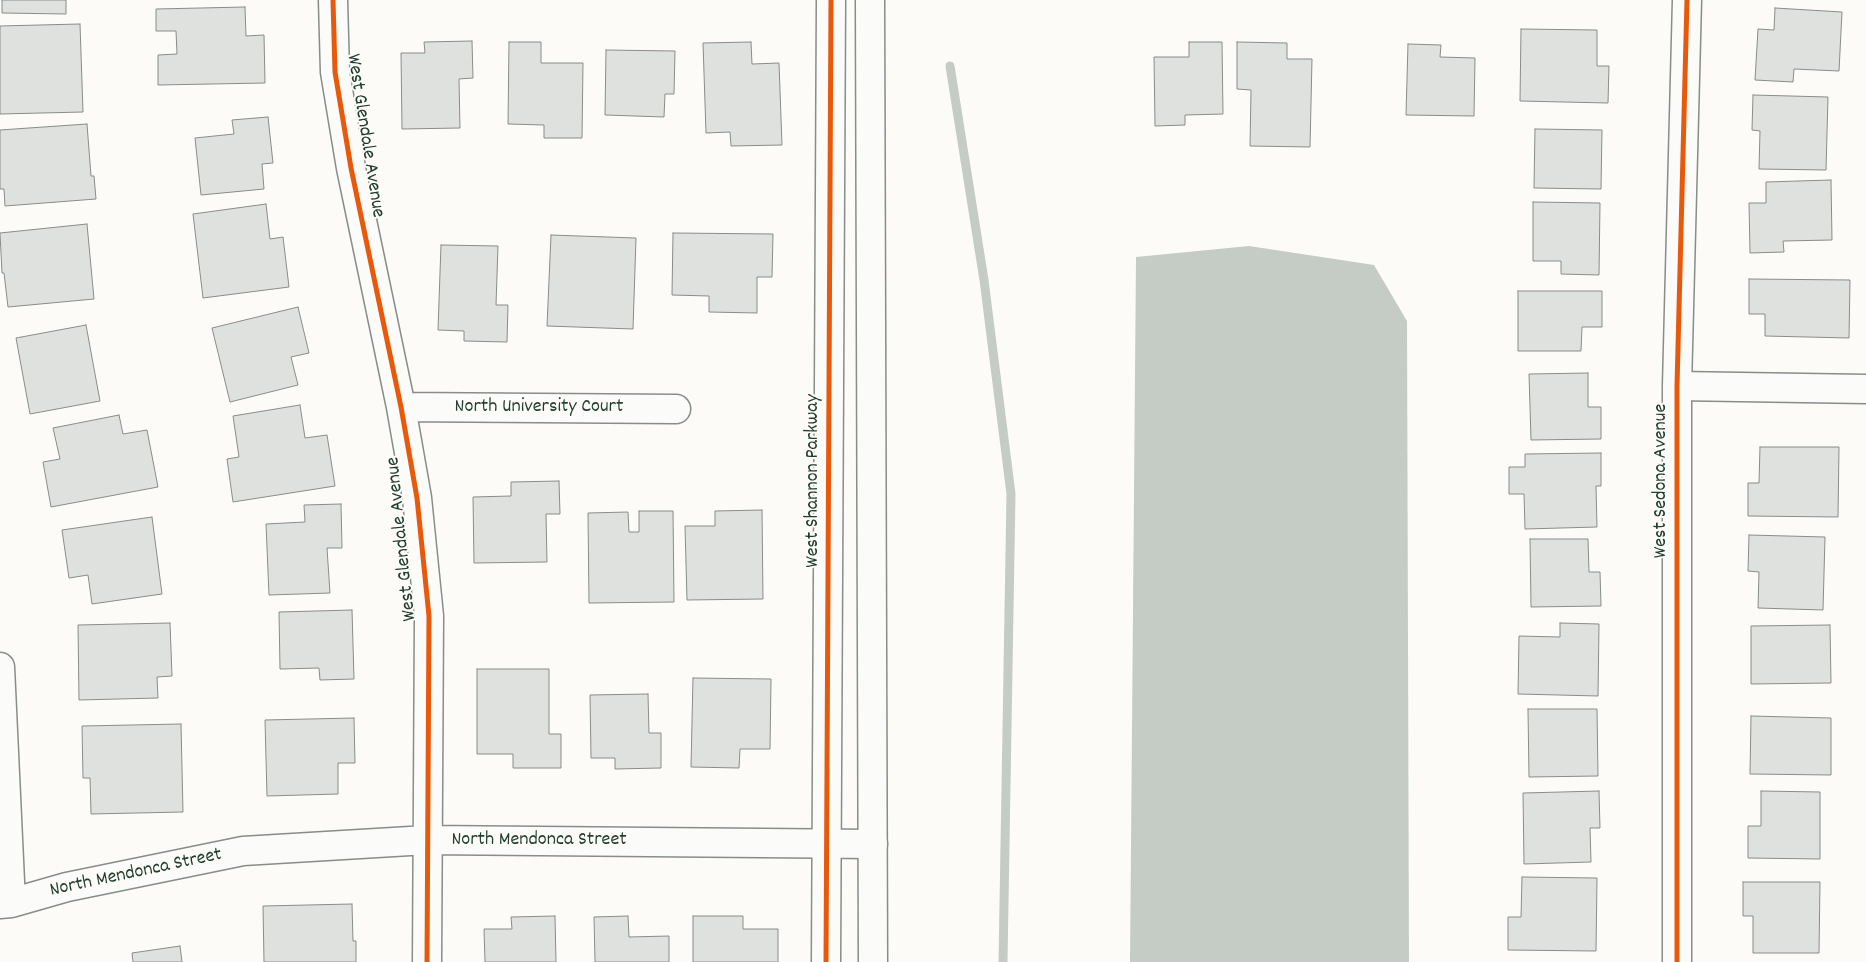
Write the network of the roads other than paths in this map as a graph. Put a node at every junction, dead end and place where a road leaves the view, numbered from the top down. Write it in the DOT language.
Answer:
graph roads {
  1 [pos="333,0"];
  2 [pos="831,0"];
  3 [pos="870,0"];
  4 [pos="1687,0"];
  5 [pos="1677,386"];
  6 [pos="1866,389"];
  7 [pos="401,407"];
  8 [pos="676,409"];
  9 [pos="0,667"];
  10 [pos="427,840"];
  11 [pos="827,844"];
  12 [pos="873,844"];
  13 [pos="6,903"];
  14 [pos="427,962"];
  15 [pos="826,962"];
  16 [pos="873,962"];
  17 [pos="1677,962"];
  1 -- 7 [label="street, West Glendale Avenue"];
  2 -- 11 [label="street, West Shannon Parkway"];
  3 -- 12 [label="street"];
  4 -- 5 [label="street, West Sedona Avenue"];
  5 -- 6 [label="street"];
  5 -- 17 [label="street, West Sedona Avenue"];
  7 -- 8 [label="street, North University Court"];
  7 -- 10 [label="street, West Glendale Avenue"];
  9 -- 13 [label="street"];
  10 -- 11 [label="street, North Mendonca Street"];
  10 -- 13 [label="street, North Mendonca Street"];
  10 -- 14 [label="street, West Glendale Avenue"];
  11 -- 12 [label="street, North Mendonca Street"];
  11 -- 15 [label="street, West Shannon Parkway"];
  12 -- 16 [label="street"];
}
